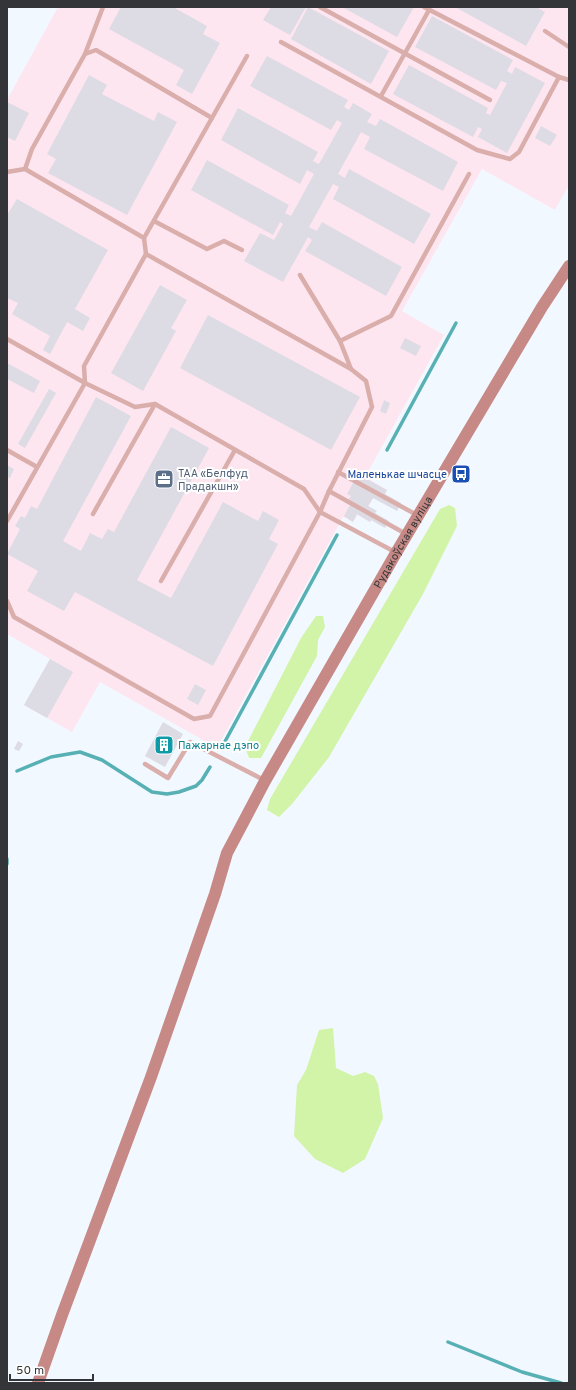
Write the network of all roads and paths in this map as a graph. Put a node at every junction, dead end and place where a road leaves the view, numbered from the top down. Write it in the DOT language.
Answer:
graph roads {
  1 [pos="103,7"];
  2 [pos="320,7"];
  3 [pos="426,8"];
  4 [pos="545,31"];
  5 [pos="281,42"];
  6 [pos="569,47"];
  7 [pos="405,53"];
  8 [pos="85,54"];
  9 [pos="247,56"];
  10 [pos="559,77"];
  11 [pos="569,80"];
  12 [pos="381,96"];
  13 [pos="490,100"];
  14 [pos="212,118"];
  15 [pos="25,169"];
  16 [pos="7,172"];
  17 [pos="469,174"];
  18 [pos="154,221"];
  19 [pos="144,238"];
  20 [pos="242,250"];
  21 [pos="146,254"];
  22 [pos="569,266"];
  23 [pos="300,275"];
  24 [pos="7,339"];
  25 [pos="340,341"];
  26 [pos="351,369"];
  27 [pos="85,383"];
  28 [pos="155,404"];
  29 [pos="7,450"];
  30 [pos="235,450"];
  31 [pos="37,467"];
  32 [pos="338,472"];
  33 [pos="328,491"];
  34 [pos="320,512"];
  35 [pos="94,514"];
  36 [pos="418,516"];
  37 [pos="7,521"];
  38 [pos="407,535"];
  39 [pos="396,553"];
  40 [pos="161,582"];
  41 [pos="7,601"];
  42 [pos="146,764"];
  43 [pos="265,780"];
  44 [pos="38,1383"];
  1 -- 8 [label="lane"];
  2 -- 7 [label="lane"];
  3 -- 7 [label="lane"];
  3 -- 10 [label="lane"];
  4 -- 6 [label="lane"];
  5 -- 12 [label="lane"];
  7 -- 12 [label="lane"];
  7 -- 13 [label="lane"];
  8 -- 14 [label="lane"];
  8 -- 15 [label="lane"];
  9 -- 14 [label="lane"];
  10 -- 11 [label="lane"];
  10 -- 12 [label="lane"];
  14 -- 18 [label="lane"];
  15 -- 16 [label="lane"];
  15 -- 19 [label="lane"];
  17 -- 25 [label="lane"];
  18 -- 19 [label="lane"];
  18 -- 20 [label="lane"];
  19 -- 21 [label="lane"];
  21 -- 26 [label="lane"];
  21 -- 27 [label="lane"];
  22 -- 36 [label="street, Рудакоўская вуліца"];
  23 -- 25 [label="lane"];
  24 -- 27 [label="lane"];
  25 -- 26 [label="lane"];
  26 -- 32 [label="lane"];
  27 -- 28 [label="lane"];
  27 -- 31 [label="lane"];
  28 -- 30 [label="lane"];
  28 -- 35 [label="lane"];
  29 -- 31 [label="lane"];
  30 -- 34 [label="lane"];
  30 -- 40 [label="lane"];
  31 -- 37 [label="lane"];
  32 -- 33 [label="lane"];
  32 -- 36 [label="lane"];
  33 -- 34 [label="lane"];
  33 -- 38 [label="lane"];
  34 -- 39 [label="lane"];
  34 -- 41 [label="lane"];
  36 -- 38 [label="street, Рудакоўская вуліца"];
  38 -- 39 [label="street, Рудакоўская вуліца"];
  39 -- 43 [label="street, Рудакоўская вуліца"];
  42 -- 43 [label="lane"];
  43 -- 44 [label="street, Рудакоўская вуліца"];
}
